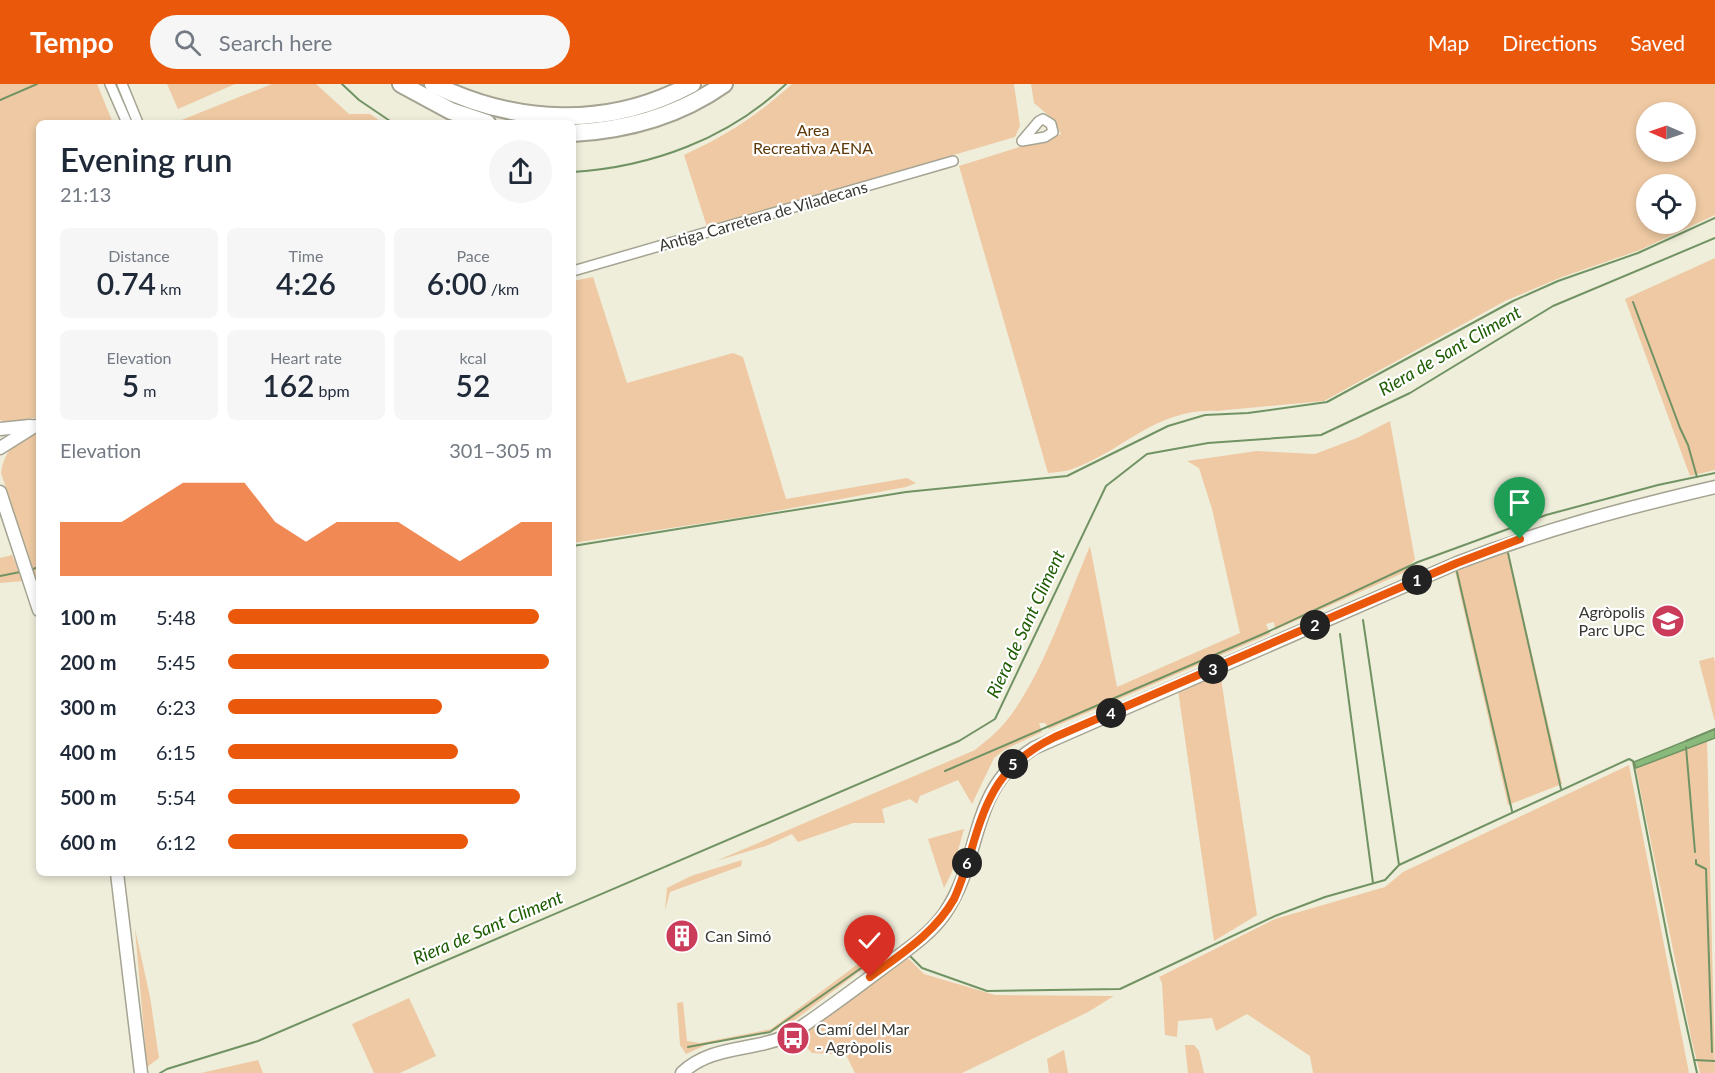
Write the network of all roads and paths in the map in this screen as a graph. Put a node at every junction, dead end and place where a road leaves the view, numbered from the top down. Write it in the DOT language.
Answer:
graph roads {
  1 [pos="110,84"];
  2 [pos="122,84"];
  3 [pos="402,84"];
  4 [pos="433,84"];
  5 [pos="692,84"];
  6 [pos="724,84"];
  7 [pos="126,120"];
  8 [pos="137,120"];
  9 [pos="478,120"];
  10 [pos="576,133"];
  11 [pos="953,161"];
  12 [pos="576,270"];
  13 [pos="36,425"];
  14 [pos="36,426"];
  15 [pos="0,429"];
  16 [pos="0,448"];
  17 [pos="1715,487"];
  18 [pos="0,492"];
  19 [pos="36,601"];
  20 [pos="117,876"];
  21 [pos="141,1067"];
  22 [pos="682,1073"];
  1 -- 7 [label="street"];
  2 -- 8 [label="street"];
  3 -- 9 [label="highway"];
  4 -- 5 [label="highway"];
  6 -- 10 [label="highway"];
  11 -- 12 [label="street, Antiga Carretera de Viladecans"];
  13 -- 15 [label="main road"];
  14 -- 16 [label="main road"];
  17 -- 22 [label="main road"];
  18 -- 19 [label="main road"];
  20 -- 21 [label="main road"];
}
